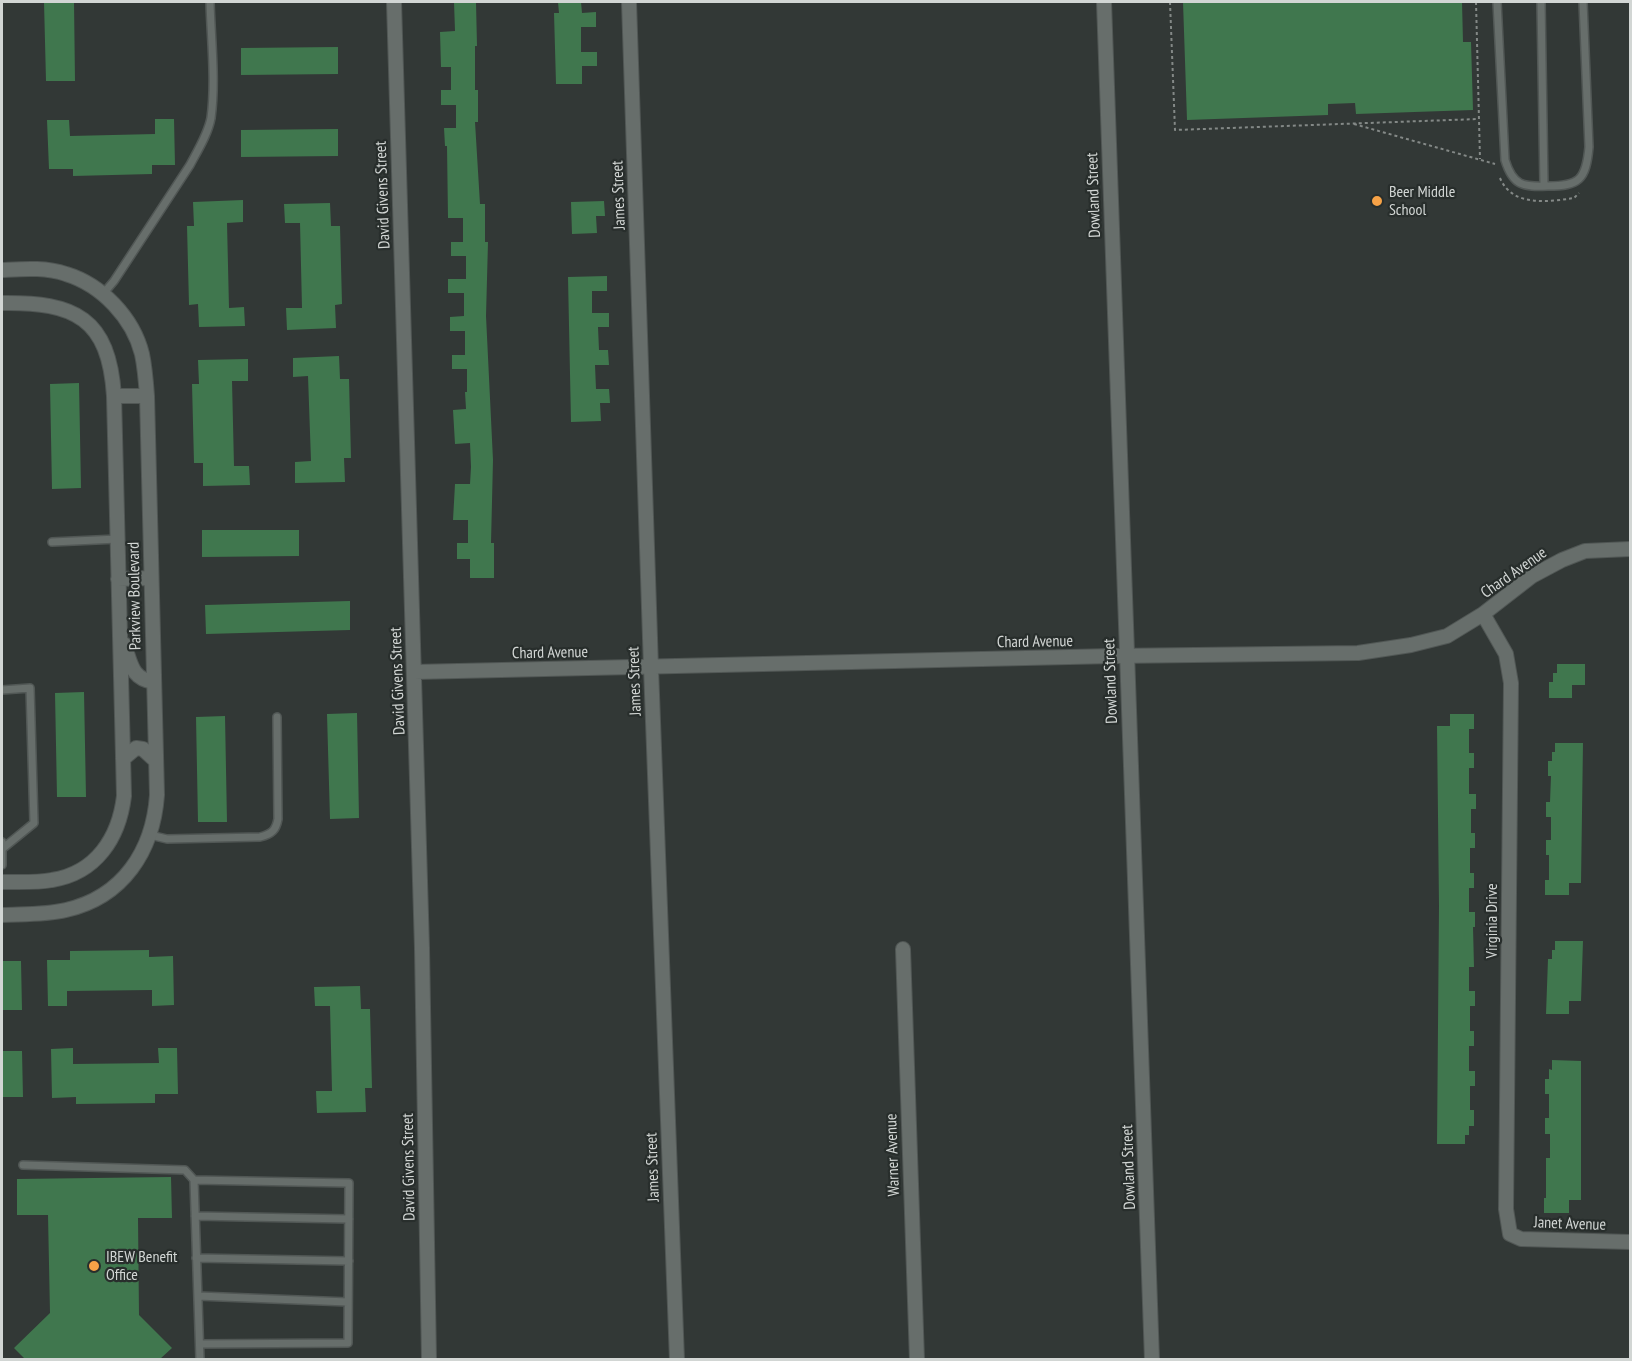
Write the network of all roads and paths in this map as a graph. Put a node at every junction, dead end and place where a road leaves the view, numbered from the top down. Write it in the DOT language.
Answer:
graph roads {
  1 [pos="210,2"];
  2 [pos="394,2"];
  3 [pos="629,2"];
  4 [pos="1104,2"];
  5 [pos="1170,2"];
  6 [pos="1476,2"];
  7 [pos="1497,2"];
  8 [pos="1541,2"];
  9 [pos="1583,2"];
  10 [pos="1478,119"];
  11 [pos="1351,124"];
  12 [pos="1480,159"];
  13 [pos="1544,186"];
  14 [pos="1585,188"];
  15 [pos="2,270"];
  16 [pos="103,294"];
  17 [pos="2,303"];
  18 [pos="114,396"];
  19 [pos="147,396"];
  20 [pos="117,539"];
  21 [pos="52,542"];
  22 [pos="1630,549"];
  23 [pos="151,578"];
  24 [pos="118,579"];
  25 [pos="1483,614"];
  26 [pos="120,634"];
  27 [pos="1127,656"];
  28 [pos="651,668"];
  29 [pos="414,672"];
  30 [pos="153,682"];
  31 [pos="2,690"];
  32 [pos="276,717"];
  33 [pos="123,759"];
  34 [pos="155,760"];
  35 [pos="150,835"];
  36 [pos="2,842"];
  37 [pos="2,849"];
  38 [pos="2,865"];
  39 [pos="2,882"];
  40 [pos="2,915"];
  41 [pos="903,949"];
  42 [pos="23,1165"];
  43 [pos="194,1180"];
  44 [pos="195,1216"];
  45 [pos="349,1219"];
  46 [pos="1510,1234"];
  47 [pos="1630,1242"];
  48 [pos="196,1258"];
  49 [pos="348,1261"];
  50 [pos="198,1296"];
  51 [pos="348,1302"];
  52 [pos="200,1344"];
  53 [pos="200,1359"];
  54 [pos="429,1359"];
  55 [pos="677,1359"];
  56 [pos="917,1359"];
  57 [pos="1152,1359"];
  1 -- 16 [label="lane"];
  2 -- 29 [label="street, David Givens Street"];
  3 -- 28 [label="street, James Street"];
  4 -- 27 [label="street, Dowland Street"];
  5 -- 11 [label="path"];
  6 -- 10 [label="path"];
  7 -- 13 [label="lane"];
  8 -- 13 [label="lane"];
  9 -- 13 [label="lane"];
  10 -- 11 [label="path"];
  10 -- 12 [label="path"];
  11 -- 12 [label="path"];
  12 -- 14 [label="path"];
  15 -- 16 [label="street, Parkview Boulevard"];
  16 -- 19 [label="street, Parkview Boulevard"];
  17 -- 18 [label="street, Parkview Boulevard"];
  18 -- 19 [label="street"];
  18 -- 20 [label="street, Parkview Boulevard"];
  19 -- 23 [label="street, Parkview Boulevard"];
  20 -- 21 [label="lane"];
  20 -- 24 [label="street, Parkview Boulevard"];
  22 -- 25 [label="street, Chard Avenue"];
  23 -- 24 [label="street"];
  23 -- 30 [label="street, Parkview Boulevard"];
  24 -- 26 [label="street, Parkview Boulevard"];
  25 -- 27 [label="street, Chard Avenue"];
  25 -- 46 [label="street, Virginia Drive"];
  26 -- 30 [label="street"];
  26 -- 33 [label="street, Parkview Boulevard"];
  27 -- 28 [label="street, Chard Avenue"];
  27 -- 57 [label="street, Dowland Street"];
  28 -- 29 [label="street, Chard Avenue"];
  28 -- 55 [label="street, James Street"];
  29 -- 54 [label="street, David Givens Street"];
  30 -- 34 [label="street, Parkview Boulevard"];
  31 -- 37 [label="lane"];
  32 -- 35 [label="lane"];
  33 -- 34 [label="street"];
  33 -- 39 [label="street, Parkview Boulevard"];
  34 -- 35 [label="street, Parkview Boulevard"];
  35 -- 40 [label="street, Parkview Boulevard"];
  36 -- 37 [label="lane"];
  37 -- 38 [label="lane"];
  41 -- 56 [label="street, Warner Avenue"];
  42 -- 43 [label="lane"];
  43 -- 44 [label="lane"];
  43 -- 45 [label="lane"];
  44 -- 45 [label="lane"];
  44 -- 48 [label="lane"];
  45 -- 49 [label="lane"];
  46 -- 47 [label="street, Janet Avenue"];
  48 -- 49 [label="lane"];
  48 -- 50 [label="lane"];
  49 -- 51 [label="lane"];
  50 -- 51 [label="lane"];
  50 -- 52 [label="lane"];
  51 -- 52 [label="lane"];
  52 -- 53 [label="lane"];
}
